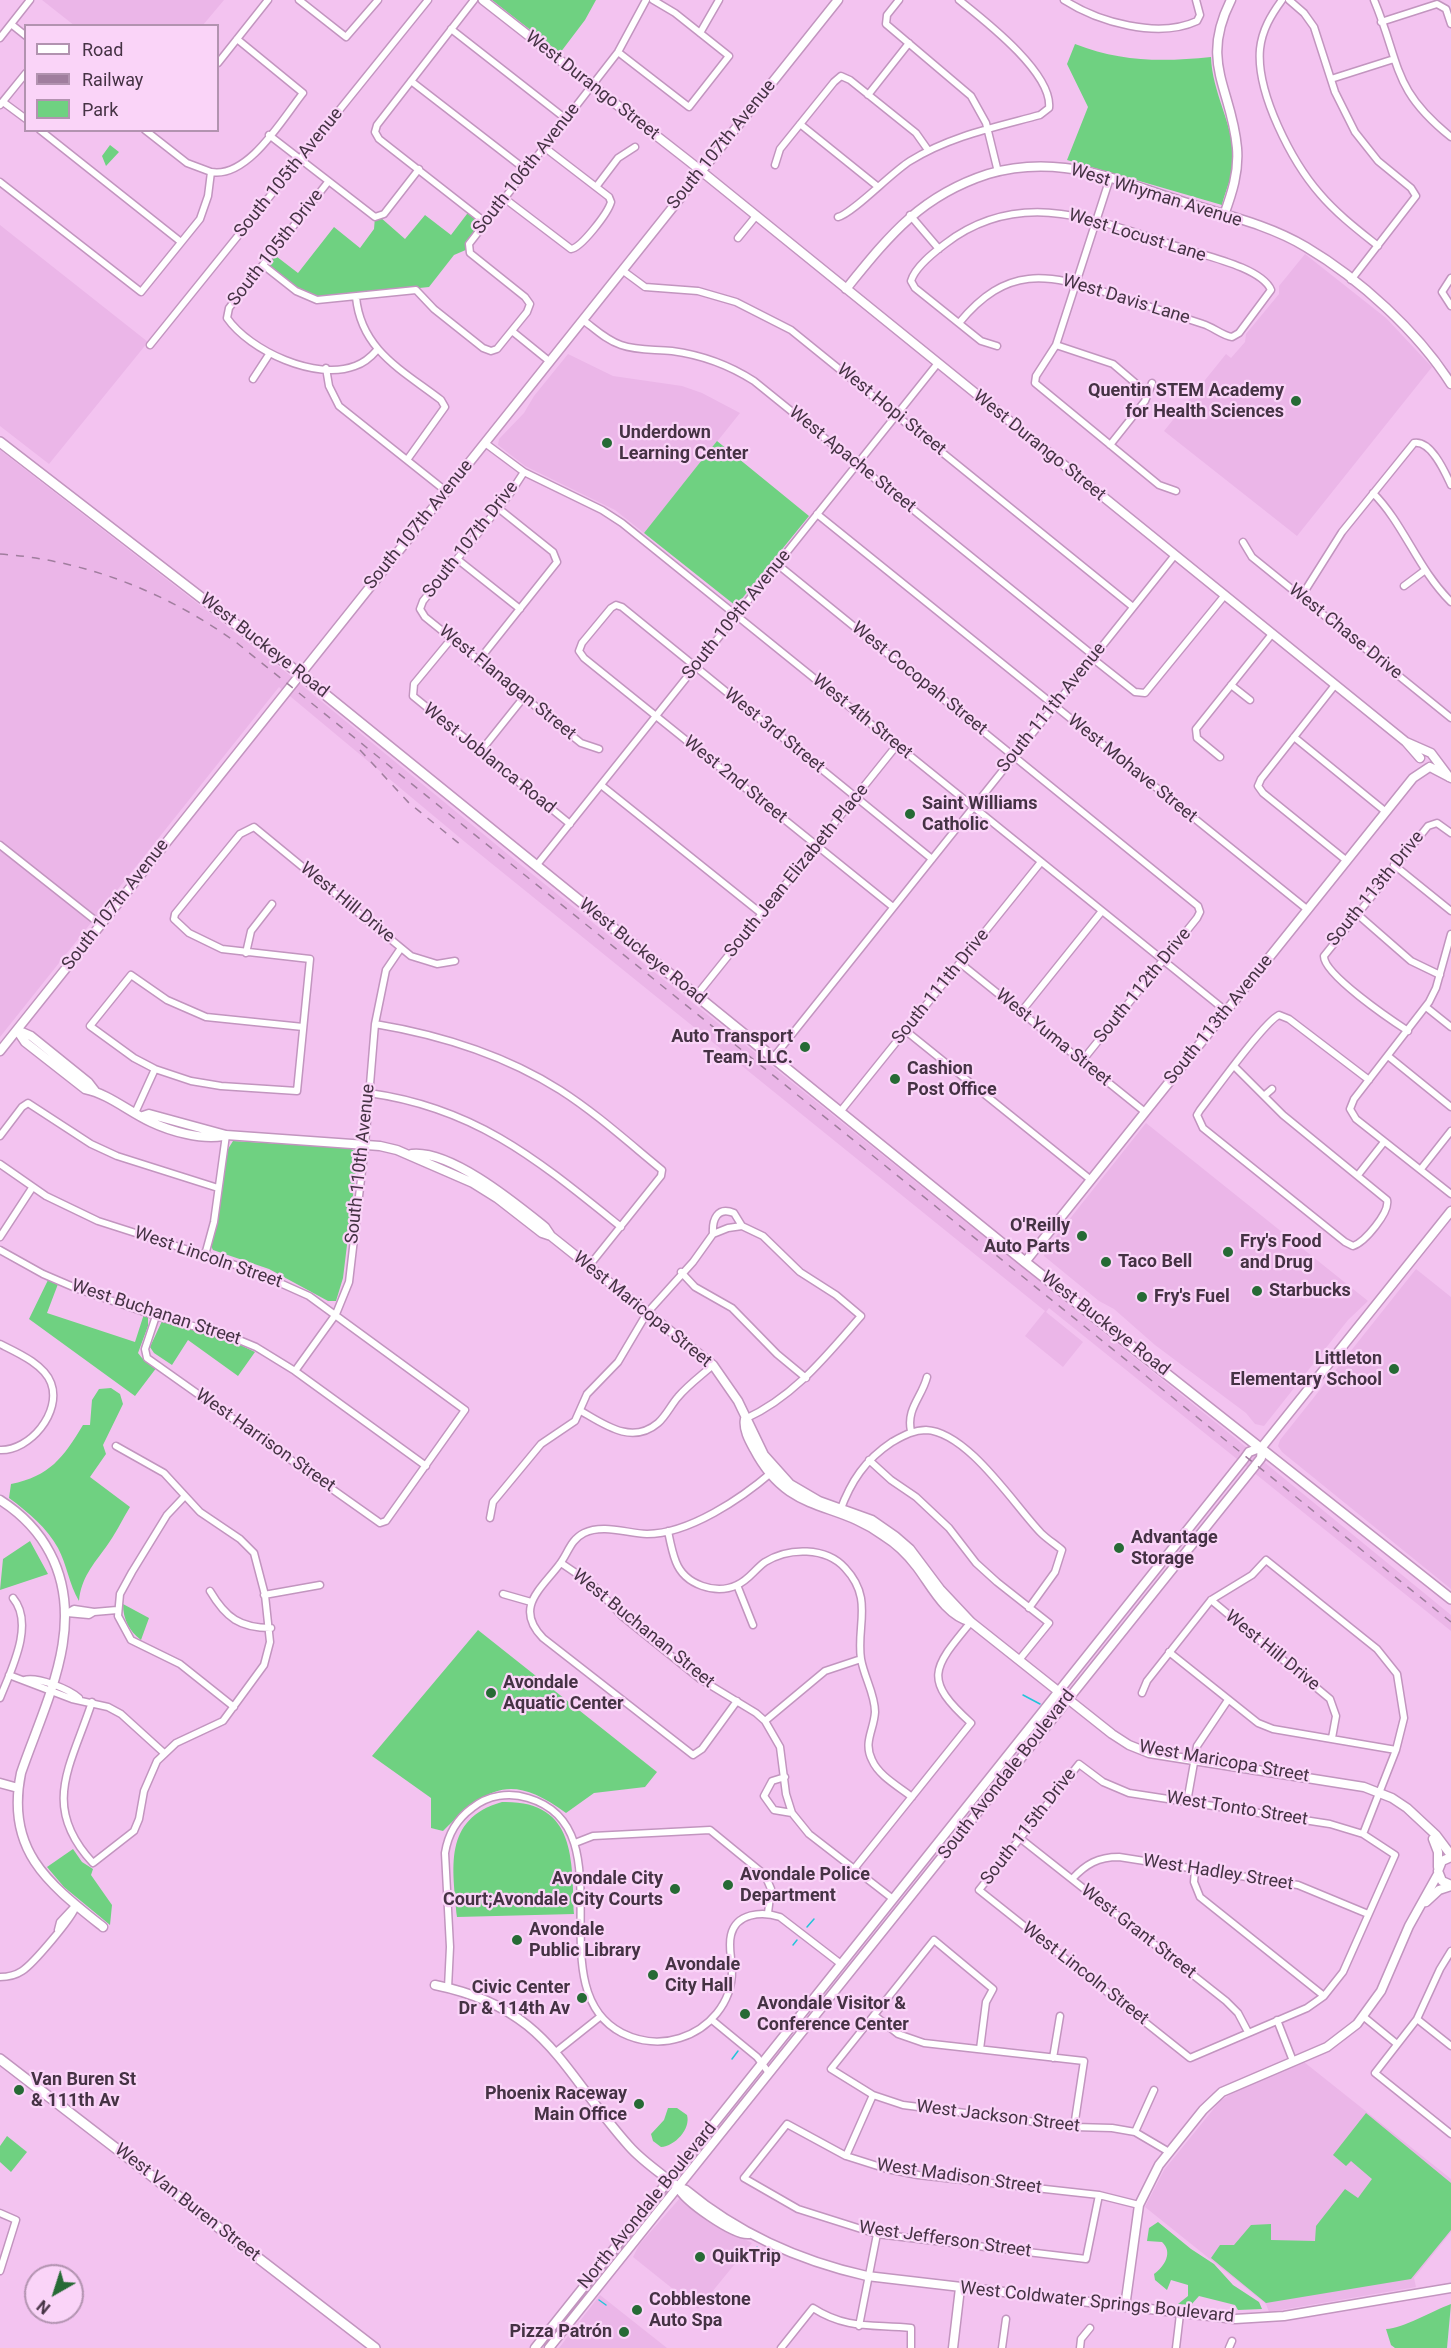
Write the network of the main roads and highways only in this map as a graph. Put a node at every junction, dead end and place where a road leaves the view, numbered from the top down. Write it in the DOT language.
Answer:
graph roads {
  1 [pos="0,442"];
  2 [pos="1451,1599"];
  3 [pos="1,2062"];
  4 [pos="375,2348"];
  1 -- 2 [label="main road, West Buckeye Road"];
  3 -- 4 [label="main road, West Van Buren Street"];
}
